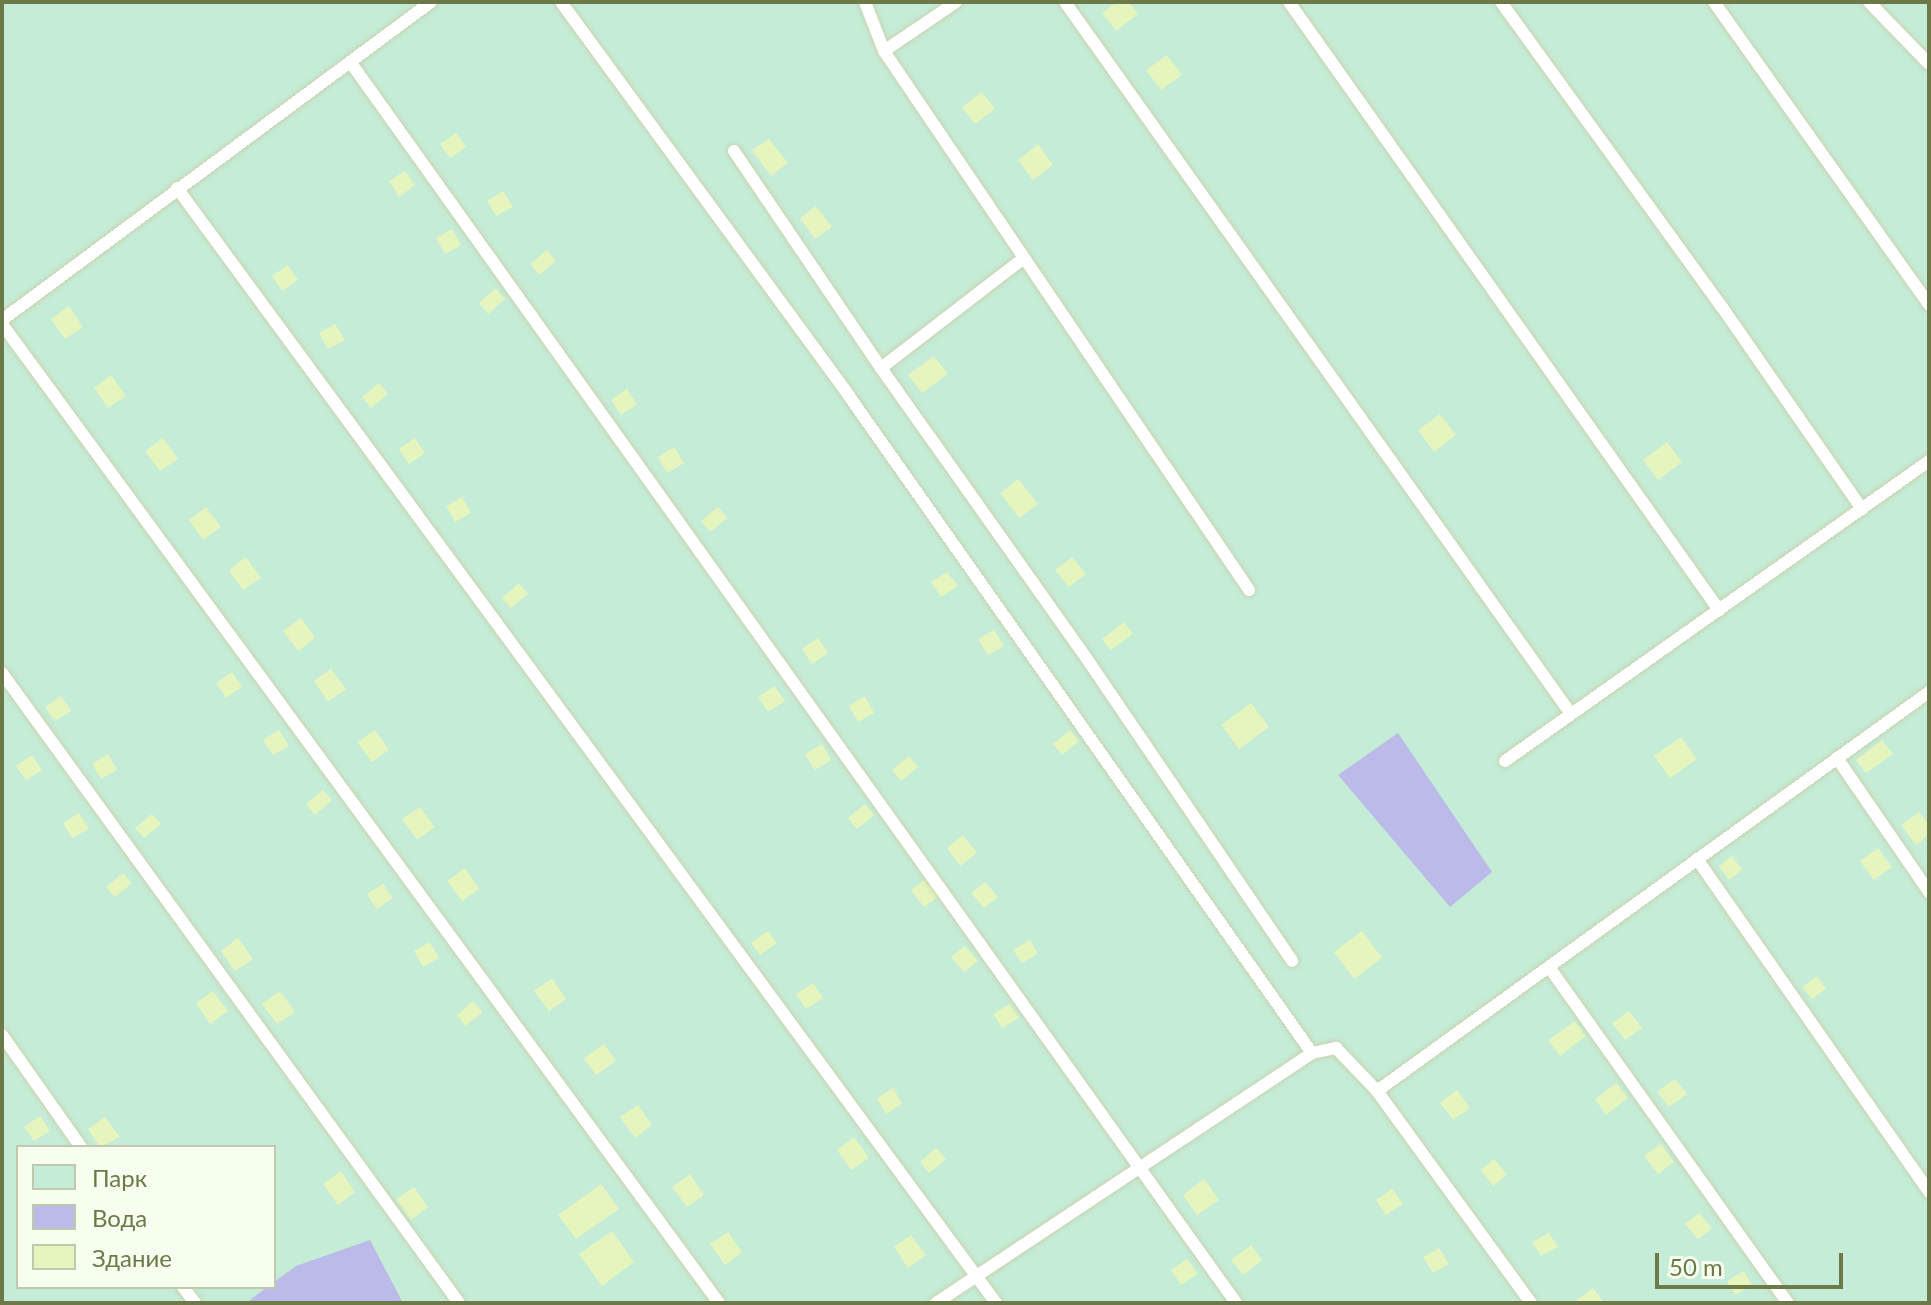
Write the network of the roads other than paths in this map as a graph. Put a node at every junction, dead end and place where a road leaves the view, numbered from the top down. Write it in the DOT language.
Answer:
graph roads {
  1 [pos="431,2"];
  2 [pos="561,2"];
  3 [pos="865,2"];
  4 [pos="956,2"];
  5 [pos="1065,2"];
  6 [pos="1289,2"];
  7 [pos="1501,2"];
  8 [pos="1714,2"];
  9 [pos="1869,2"];
  10 [pos="884,51"];
  11 [pos="351,63"];
  12 [pos="1929,64"];
  13 [pos="734,151"];
  14 [pos="177,188"];
  15 [pos="1024,258"];
  16 [pos="1929,305"];
  17 [pos="2,322"];
  18 [pos="881,368"];
  19 [pos="1929,461"];
  20 [pos="1862,509"];
  21 [pos="1249,590"];
  22 [pos="1719,610"];
  23 [pos="2,673"];
  24 [pos="1929,692"];
  25 [pos="1571,714"];
  26 [pos="1837,758"];
  27 [pos="1505,761"];
  28 [pos="1697,859"];
  29 [pos="1929,892"];
  30 [pos="1292,961"];
  31 [pos="1549,967"];
  32 [pos="2,1035"];
  33 [pos="1312,1053"];
  34 [pos="1377,1091"];
  35 [pos="80,1145"];
  36 [pos="1139,1168"];
  37 [pos="1929,1192"];
  38 [pos="977,1276"];
  39 [pos="459,1303"];
  40 [pos="719,1303"];
  41 [pos="936,1303"];
  42 [pos="996,1303"];
  43 [pos="1236,1303"];
  44 [pos="1531,1303"];
  45 [pos="1788,1303"];
  1 -- 11 [label="lane"];
  2 -- 33 [label="lane"];
  3 -- 10 [label="lane"];
  4 -- 10 [label="lane"];
  5 -- 25 [label="lane"];
  6 -- 22 [label="lane"];
  7 -- 20 [label="lane"];
  8 -- 16 [label="lane"];
  9 -- 12 [label="lane"];
  10 -- 15 [label="lane"];
  11 -- 14 [label="lane"];
  11 -- 36 [label="lane"];
  13 -- 18 [label="lane"];
  14 -- 17 [label="lane"];
  14 -- 38 [label="lane"];
  15 -- 18 [label="lane"];
  15 -- 21 [label="lane"];
  17 -- 40 [label="lane"];
  18 -- 30 [label="lane"];
  19 -- 20 [label="lane"];
  20 -- 22 [label="lane"];
  22 -- 25 [label="lane"];
  23 -- 39 [label="lane"];
  24 -- 26 [label="lane"];
  25 -- 27 [label="lane"];
  26 -- 28 [label="lane"];
  26 -- 29 [label="lane"];
  28 -- 31 [label="lane"];
  28 -- 37 [label="lane"];
  31 -- 34 [label="lane"];
  31 -- 45 [label="lane"];
  32 -- 35 [label="lane"];
  33 -- 34 [label="lane"];
  33 -- 36 [label="lane"];
  34 -- 44 [label="lane"];
  36 -- 38 [label="lane"];
  36 -- 43 [label="lane"];
  38 -- 41 [label="lane"];
  38 -- 42 [label="lane"];
}
